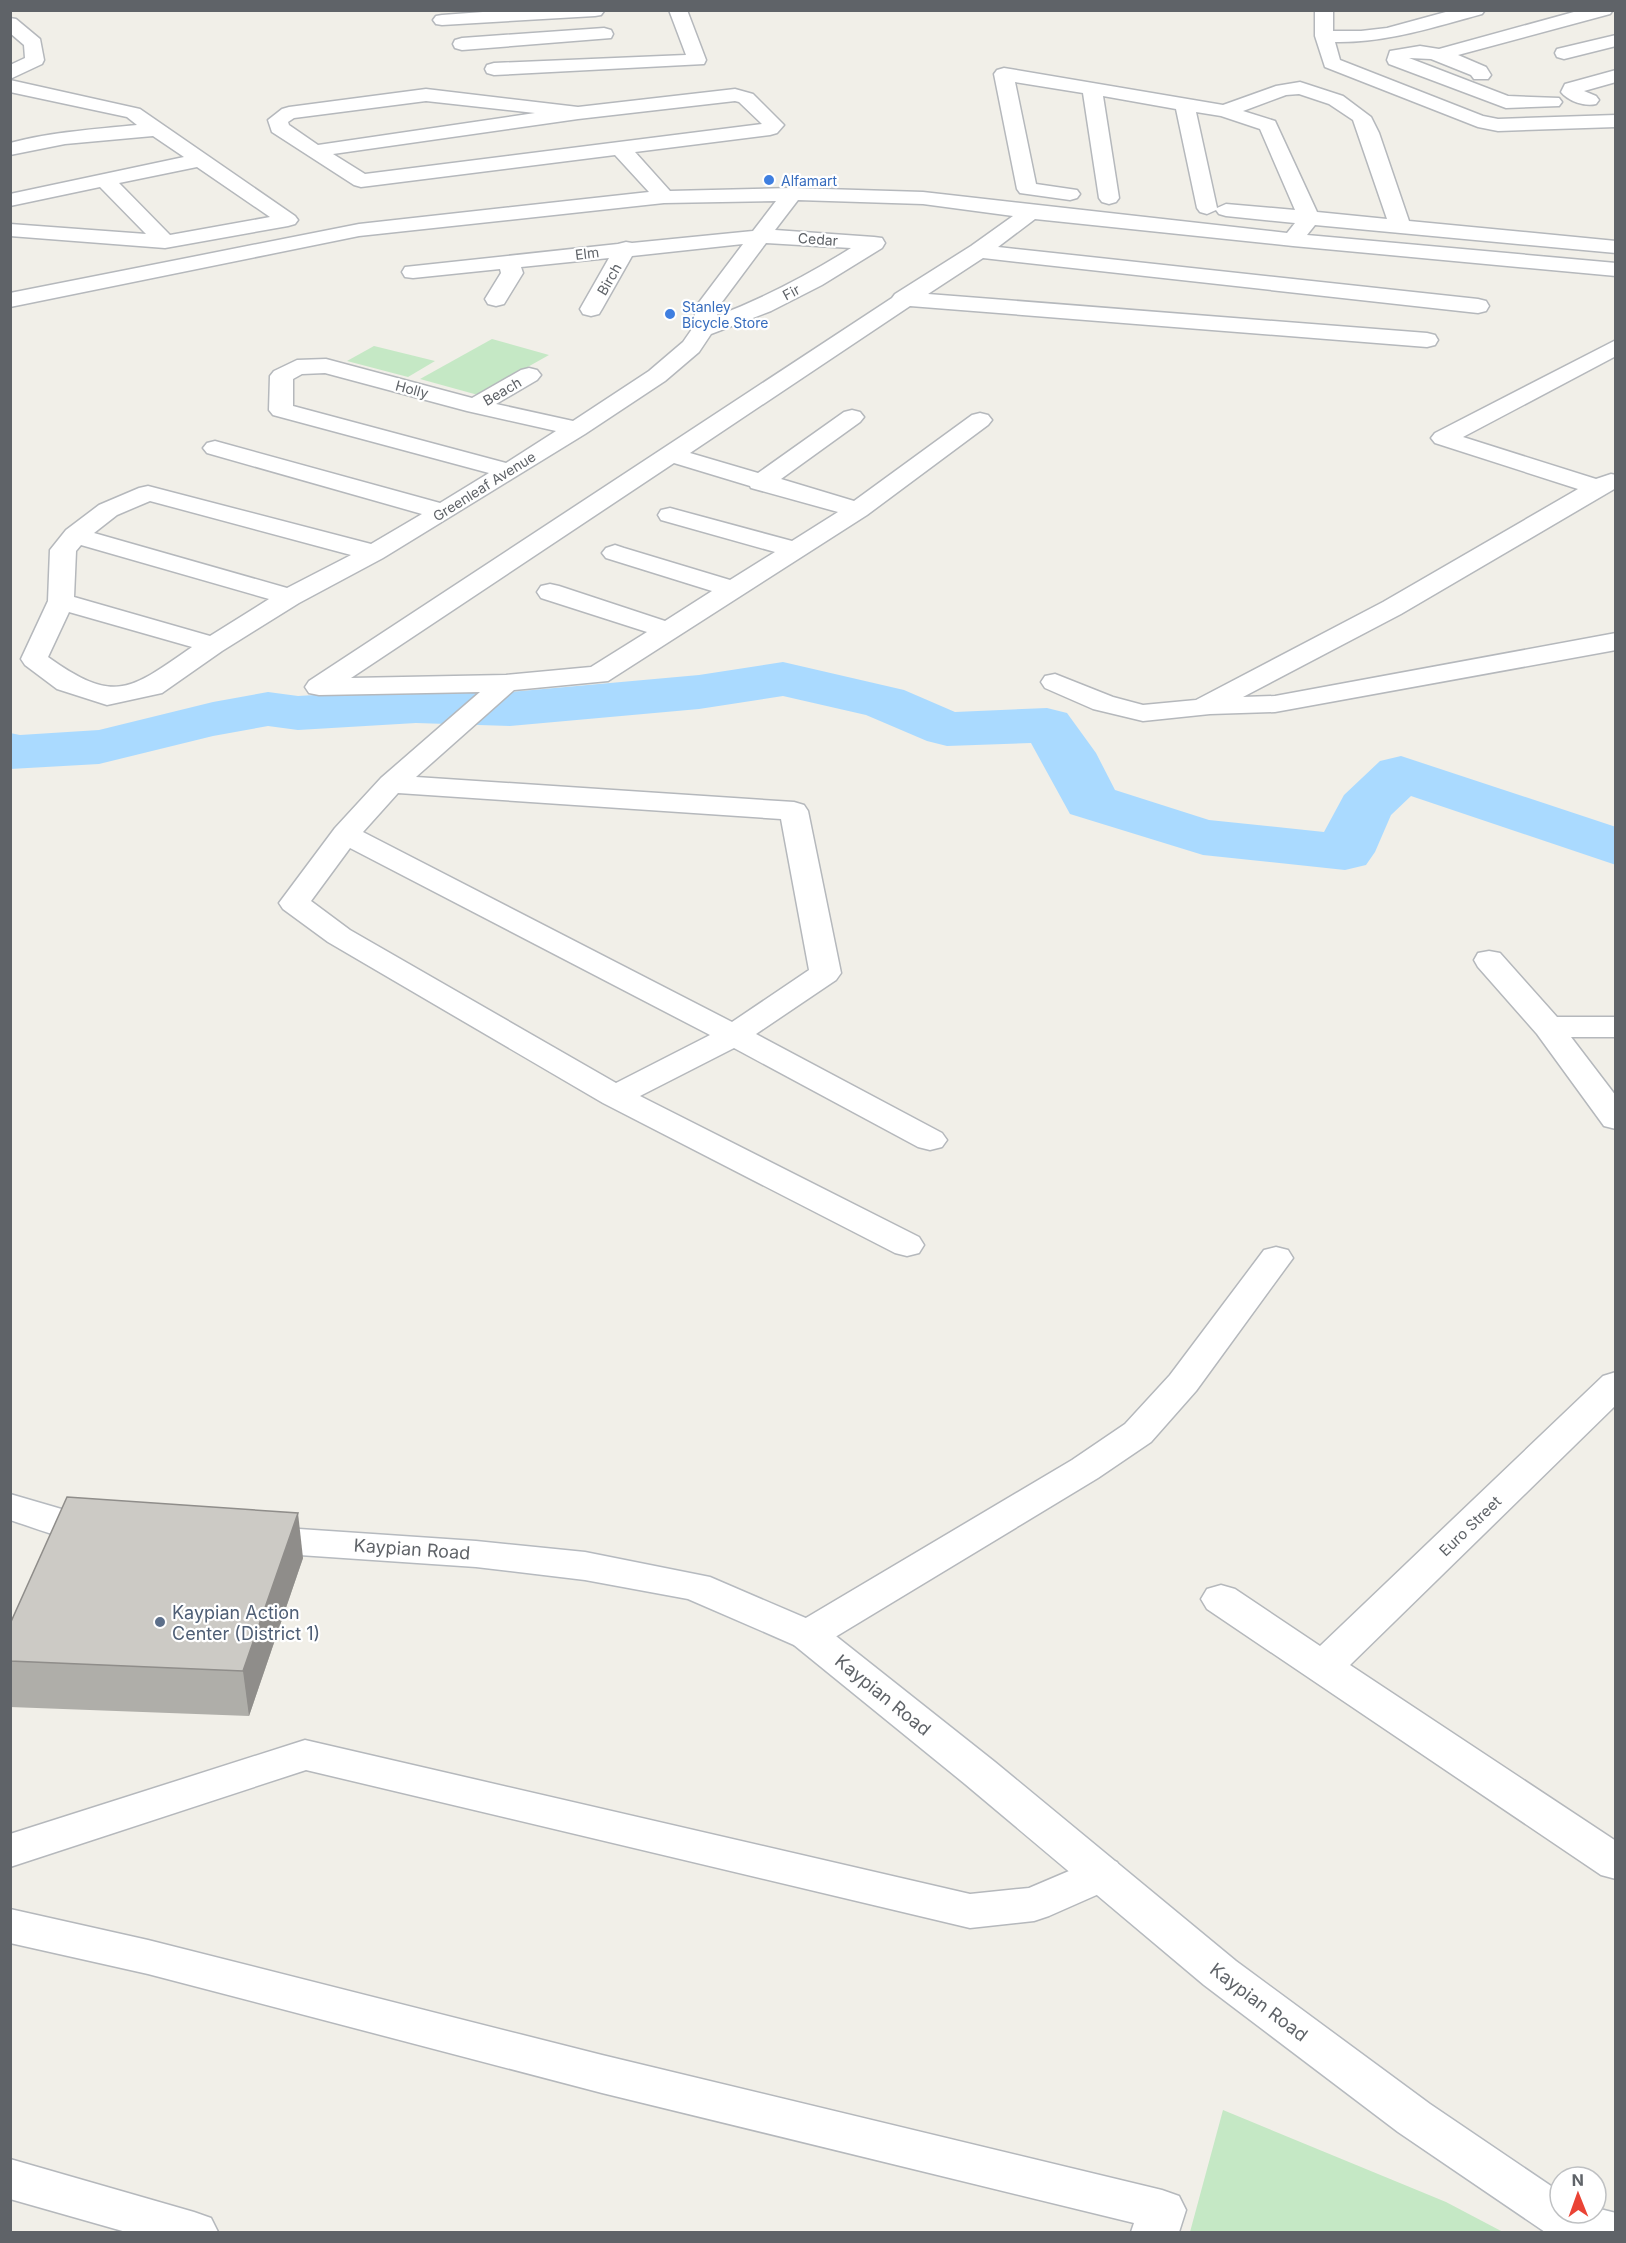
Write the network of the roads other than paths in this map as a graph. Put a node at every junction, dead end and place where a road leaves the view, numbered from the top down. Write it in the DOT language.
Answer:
graph roads {
  1 [pos="678,10"];
  2 [pos="1324,10"];
  3 [pos="1476,10"];
  4 [pos="1604,10"];
  5 [pos="595,11"];
  6 [pos="442,20"];
  7 [pos="10,23"];
  8 [pos="604,34"];
  9 [pos="1324,36"];
  10 [pos="1616,40"];
  11 [pos="462,44"];
  12 [pos="1564,53"];
  13 [pos="1438,55"];
  14 [pos="616,63"];
  15 [pos="494,69"];
  16 [pos="10,73"];
  17 [pos="1616,76"];
  18 [pos="1452,82"];
  19 [pos="10,86"];
  20 [pos="1092,89"];
  21 [pos="60,95"];
  22 [pos="1185,105"];
  23 [pos="20,106"];
  24 [pos="1224,111"];
  25 [pos="578,113"];
  26 [pos="1616,121"];
  27 [pos="159,129"];
  28 [pos="620,148"];
  29 [pos="10,149"];
  30 [pos="315,151"];
  31 [pos="200,160"];
  32 [pos="105,180"];
  33 [pos="792,194"];
  34 [pos="664,197"];
  35 [pos="1109,198"];
  36 [pos="10,200"];
  37 [pos="1131,200"];
  38 [pos="1185,206"];
  39 [pos="1207,208"];
  40 [pos="1031,212"];
  41 [pos="1308,218"];
  42 [pos="288,220"];
  43 [pos="1400,226"];
  44 [pos="10,230"];
  45 [pos="762,236"];
  46 [pos="318,238"];
  47 [pos="1293,240"];
  48 [pos="165,242"];
  49 [pos="874,243"];
  50 [pos="1616,247"];
  51 [pos="626,248"];
  52 [pos="980,251"];
  53 [pos="509,262"];
  54 [pos="1616,270"];
  55 [pos="413,272"];
  56 [pos="1349,290"];
  57 [pos="496,299"];
  58 [pos="903,299"];
  59 [pos="10,300"];
  60 [pos="1478,306"];
  61 [pos="591,309"];
  62 [pos="704,329"];
  63 [pos="1338,332"];
  64 [pos="1427,340"];
  65 [pos="1616,347"];
  66 [pos="528,375"];
  67 [pos="475,406"];
  68 [pos="852,417"];
  69 [pos="980,420"];
  70 [pos="577,429"];
  71 [pos="215,448"];
  72 [pos="669,454"];
  73 [pos="509,471"];
  74 [pos="760,483"];
  75 [pos="1607,483"];
  76 [pos="858,510"];
  77 [pos="443,512"];
  78 [pos="670,514"];
  79 [pos="75,535"];
  80 [pos="797,550"];
  81 [pos="374,553"];
  82 [pos="615,553"];
  83 [pos="735,590"];
  84 [pos="550,592"];
  85 [pos="290,597"];
  86 [pos="61,601"];
  87 [pos="670,631"];
  88 [pos="1616,640"];
  89 [pos="213,645"];
  90 [pos="1055,682"];
  91 [pos="501,688"];
  92 [pos="1202,708"];
  93 [pos="391,784"];
  94 [pos="345,834"];
  95 [pos="1489,960"];
  96 [pos="1548,1027"];
  97 [pos="1616,1027"];
  98 [pos="734,1035"];
  99 [pos="615,1096"];
  100 [pos="1616,1119"];
  101 [pos="930,1140"];
  102 [pos="907,1245"];
  103 [pos="1276,1258"];
  104 [pos="1616,1384"];
  105 [pos="10,1508"];
  106 [pos="139,1531"];
  107 [pos="220,1536"];
  108 [pos="1221,1599"];
  109 [pos="808,1635"];
  110 [pos="1324,1666"];
  111 [pos="10,1851"];
  112 [pos="1612,1855"];
  113 [pos="1102,1874"];
  114 [pos="10,1926"];
  115 [pos="10,2180"];
  116 [pos="194,2232"];
  117 [pos="1155,2232"];
  118 [pos="1611,2232"];
  1 -- 14 [label="street"];
  2 -- 9 [label="street"];
  3 -- 9 [label="street"];
  4 -- 13 [label="street"];
  5 -- 6 [label="street"];
  5 -- 8 [label="street"];
  7 -- 16 [label="street"];
  8 -- 11 [label="street"];
  8 -- 14 [label="street"];
  9 -- 26 [label="street"];
  10 -- 12 [label="street"];
  13 -- 18 [label="street"];
  13 -- 18 [label="street"];
  14 -- 15 [label="street"];
  17 -- 18 [label="street"];
  19 -- 21 [label="street"];
  20 -- 22 [label="street"];
  20 -- 35 [label="street"];
  20 -- 35 [label="street"];
  21 -- 23 [label="street"];
  21 -- 27 [label="street"];
  22 -- 24 [label="street"];
  22 -- 39 [label="street"];
  24 -- 41 [label="street"];
  24 -- 43 [label="street"];
  25 -- 28 [label="street"];
  25 -- 30 [label="street"];
  25 -- 30 [label="street"];
  27 -- 29 [label="street"];
  27 -- 31 [label="street"];
  28 -- 30 [label="street"];
  28 -- 34 [label="street"];
  31 -- 32 [label="street"];
  31 -- 42 [label="street"];
  32 -- 36 [label="street"];
  32 -- 48 [label="street"];
  33 -- 34 [label="street"];
  33 -- 40 [label="street"];
  33 -- 45 [label="street, Greenleaf Avenue"];
  34 -- 46 [label="street"];
  35 -- 37 [label="street"];
  38 -- 39 [label="street"];
  39 -- 41 [label="street"];
  40 -- 47 [label="street"];
  40 -- 52 [label="street"];
  41 -- 43 [label="street"];
  41 -- 47 [label="street"];
  42 -- 46 [label="street"];
  42 -- 48 [label="street"];
  43 -- 50 [label="street"];
  44 -- 48 [label="street"];
  45 -- 49 [label="street, Cedar"];
  45 -- 51 [label="street, Elm"];
  45 -- 62 [label="street, Greenleaf Avenue"];
  46 -- 59 [label="street"];
  47 -- 54 [label="street"];
  49 -- 62 [label="street, Fir"];
  51 -- 53 [label="street, Elm"];
  51 -- 61 [label="street, Birch"];
  52 -- 56 [label="street"];
  52 -- 58 [label="street"];
  53 -- 55 [label="street, Elm"];
  53 -- 57 [label="street"];
  56 -- 60 [label="street"];
  56 -- 63 [label="street"];
  58 -- 63 [label="street"];
  58 -- 72 [label="street"];
  62 -- 70 [label="street, Greenleaf Avenue"];
  63 -- 64 [label="street"];
  65 -- 75 [label="street"];
  66 -- 67 [label="street, Beach"];
  67 -- 70 [label="street, Holly"];
  67 -- 73 [label="street, Holly"];
  68 -- 74 [label="street"];
  69 -- 76 [label="street"];
  70 -- 73 [label="street, Greenleaf Avenue"];
  71 -- 77 [label="street"];
  72 -- 74 [label="street"];
  72 -- 91 [label="street"];
  73 -- 77 [label="street, Greenleaf Avenue"];
  74 -- 76 [label="street"];
  75 -- 92 [label="street"];
  76 -- 80 [label="street"];
  77 -- 81 [label="street, Greenleaf Avenue"];
  78 -- 80 [label="street"];
  79 -- 81 [label="street"];
  79 -- 85 [label="street"];
  79 -- 86 [label="street"];
  80 -- 83 [label="street"];
  81 -- 85 [label="street, Greenleaf Avenue"];
  82 -- 83 [label="street"];
  83 -- 87 [label="street"];
  84 -- 87 [label="street"];
  85 -- 89 [label="street, Greenleaf Avenue"];
  86 -- 89 [label="street"];
  86 -- 89 [label="street, Greenleaf Avenue"];
  87 -- 91 [label="street"];
  88 -- 92 [label="street"];
  90 -- 92 [label="street"];
  91 -- 93 [label="street"];
  93 -- 94 [label="street"];
  93 -- 98 [label="street"];
  94 -- 98 [label="street"];
  94 -- 99 [label="street"];
  95 -- 96 [label="street"];
  96 -- 97 [label="street"];
  96 -- 100 [label="street"];
  98 -- 99 [label="street"];
  98 -- 101 [label="street"];
  99 -- 102 [label="street"];
  103 -- 109 [label="street"];
  104 -- 110 [label="street, Euro Street"];
  105 -- 106 [label="street"];
  107 -- 109 [label="street, Kaypian Road"];
  108 -- 110 [label="street"];
  109 -- 113 [label="street, Kaypian Road"];
  110 -- 112 [label="street"];
  111 -- 113 [label="street"];
  113 -- 118 [label="street, Kaypian Road"];
  114 -- 117 [label="street"];
  115 -- 116 [label="street"];
}
